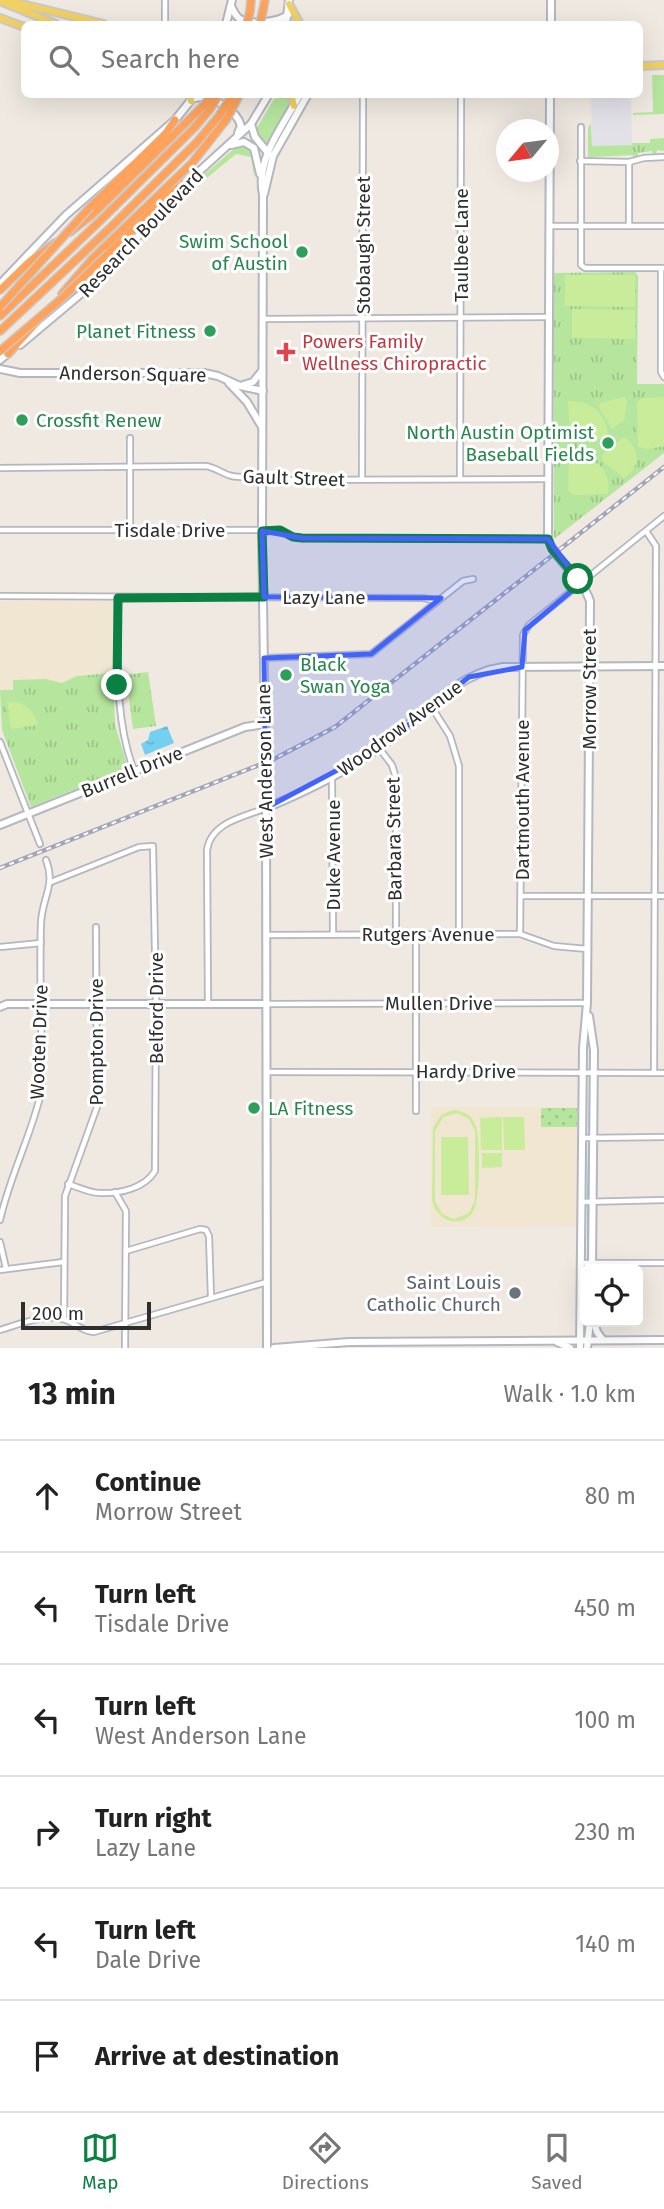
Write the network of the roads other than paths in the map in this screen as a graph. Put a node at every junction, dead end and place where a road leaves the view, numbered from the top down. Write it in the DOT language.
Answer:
graph roads {
  1 [pos="2,0"];
  2 [pos="165,0"];
  3 [pos="251,0"];
  4 [pos="265,0"];
  5 [pos="551,0"];
  6 [pos="289,2"];
  7 [pos="232,3"];
  8 [pos="288,15"];
  9 [pos="0,18"];
  10 [pos="49,21"];
  11 [pos="91,21"];
  12 [pos="165,21"];
  13 [pos="227,21"];
  14 [pos="244,21"];
  15 [pos="248,21"];
  16 [pos="261,21"];
  17 [pos="276,21"];
  18 [pos="287,21"];
  19 [pos="298,21"];
  20 [pos="551,21"];
  21 [pos="21,27"];
  22 [pos="664,65"];
  23 [pos="643,66"];
  24 [pos="192,98"];
  25 [pos="208,98"];
  26 [pos="210,98"];
  27 [pos="215,98"];
  28 [pos="231,98"];
  29 [pos="237,98"];
  30 [pos="267,98"];
  31 [pos="292,98"];
  32 [pos="298,98"];
  33 [pos="306,98"];
  34 [pos="363,98"];
  35 [pos="461,98"];
  36 [pos="550,98"];
  37 [pos="294,106"];
  38 [pos="207,107"];
  39 [pos="223,118"];
  40 [pos="175,120"];
  41 [pos="251,124"];
  42 [pos="580,127"];
  43 [pos="233,141"];
  44 [pos="223,150"];
  45 [pos="268,152"];
  46 [pos="664,157"];
  47 [pos="580,161"];
  48 [pos="629,162"];
  49 [pos="271,163"];
  50 [pos="197,174"];
  51 [pos="261,186"];
  52 [pos="263,195"];
  53 [pos="550,226"];
  54 [pos="580,226"];
  55 [pos="629,226"];
  56 [pos="664,226"];
  57 [pos="663,268"];
  58 [pos="0,284"];
  59 [pos="0,290"];
  60 [pos="0,307"];
  61 [pos="663,307"];
  62 [pos="0,316"];
  63 [pos="461,317"];
  64 [pos="549,317"];
  65 [pos="362,318"];
  66 [pos="262,319"];
  67 [pos="0,331"];
  68 [pos="4,352"];
  69 [pos="0,360"];
  70 [pos="0,369"];
  71 [pos="262,370"];
  72 [pos="664,377"];
  73 [pos="225,380"];
  74 [pos="240,386"];
  75 [pos="263,391"];
  76 [pos="263,429"];
  77 [pos="130,438"];
  78 [pos="131,467"];
  79 [pos="0,468"];
  80 [pos="262,476"];
  81 [pos="460,479"];
  82 [pos="548,479"];
  83 [pos="362,480"];
  84 [pos="664,516"];
  85 [pos="0,530"];
  86 [pos="130,530"];
  87 [pos="262,531"];
  88 [pos="646,531"];
  89 [pos="548,539"];
  90 [pos="473,579"];
  91 [pos="581,583"];
  92 [pos="0,596"];
  93 [pos="264,597"];
  94 [pos="118,598"];
  95 [pos="437,601"];
  96 [pos="264,658"];
  97 [pos="589,666"];
  98 [pos="655,666"];
  99 [pos="664,666"];
  100 [pos="522,667"];
  101 [pos="431,706"];
  102 [pos="265,724"];
  103 [pos="0,742"];
  104 [pos="379,748"];
  105 [pos="134,771"];
  106 [pos="332,777"];
  107 [pos="266,808"];
  108 [pos="29,814"];
  109 [pos="0,825"];
  110 [pos="40,844"];
  111 [pos="46,860"];
  112 [pos="51,882"];
  113 [pos="522,895"];
  114 [pos="588,895"];
  115 [pos="654,896"];
  116 [pos="664,896"];
  117 [pos="96,927"];
  118 [pos="267,934"];
  119 [pos="333,934"];
  120 [pos="396,934"];
  121 [pos="416,934"];
  122 [pos="459,934"];
  123 [pos="520,934"];
  124 [pos="41,943"];
  125 [pos="0,947"];
  126 [pos="587,949"];
  127 [pos="96,1002"];
  128 [pos="41,1003"];
  129 [pos="208,1003"];
  130 [pos="416,1003"];
  131 [pos="587,1003"];
  132 [pos="156,1004"];
  133 [pos="267,1004"];
  134 [pos="0,1007"];
  135 [pos="415,1071"];
  136 [pos="267,1072"];
  137 [pos="584,1072"];
  138 [pos="594,1072"];
  139 [pos="654,1073"];
  140 [pos="664,1073"];
  141 [pos="416,1111"];
  142 [pos="664,1137"];
  143 [pos="583,1138"];
  144 [pos="594,1138"];
  145 [pos="68,1184"];
  146 [pos="115,1192"];
  147 [pos="664,1200"];
  148 [pos="593,1201"];
  149 [pos="582,1202"];
  150 [pos="0,1220"];
  151 [pos="0,1242"];
  152 [pos="126,1251"];
  153 [pos="63,1262"];
  154 [pos="664,1263"];
  155 [pos="581,1264"];
  156 [pos="592,1264"];
  157 [pos="640,1264"];
  158 [pos="3,1269"];
  159 [pos="268,1282"];
  160 [pos="211,1297"];
  161 [pos="64,1319"];
  162 [pos="126,1323"];
  163 [pos="590,1327"];
  164 [pos="594,1327"];
  165 [pos="0,1330"];
  166 [pos="552,1340"];
  167 [pos="603,1340"];
  168 [pos="664,1340"];
  169 [pos="584,1344"];
  170 [pos="125,1348"];
  171 [pos="267,1348"];
  172 [pos="274,1348"];
  173 [pos="570,1348"];
  1 -- 10 [label="main road"];
  1 -- 11 [label="main road"];
  2 -- 12 [label="street"];
  3 -- 15 [label="highway, bridge"];
  4 -- 16 [label="highway, bridge"];
  5 -- 20 [label="main road"];
  6 -- 8 [label="main road"];
  6 -- 19 [label="main road"];
  7 -- 13 [label="main road"];
  7 -- 14 [label="main road"];
  8 -- 17 [label="main road"];
  8 -- 18 [label="main road"];
  9 -- 21 [label="main road"];
  22 -- 23 [label="main road"];
  24 -- 40 [label="main road"];
  25 -- 43 [label="main road"];
  26 -- 38 [label="highway, bridge"];
  27 -- 38 [label="highway, bridge"];
  28 -- 39 [label="highway, bridge"];
  29 -- 39 [label="highway, bridge"];
  30 -- 41 [label="main road, Research Boulevard"];
  31 -- 37 [label="main road"];
  32 -- 37 [label="main road, West Anderson Lane"];
  33 -- 49 [label="main road, West Anderson Lane"];
  34 -- 65 [label="street, Stobaugh Street"];
  35 -- 63 [label="street, Taulbee Lane"];
  36 -- 53 [label="main road"];
  37 -- 45 [label="main road, West Anderson Lane"];
  38 -- 59 [label="highway"];
  38 -- 62 [label="highway"];
  39 -- 67 [label="highway"];
  39 -- 68 [label="highway"];
  40 -- 58 [label="main road"];
  40 -- 60 [label="highway, bridge"];
  41 -- 43 [label="main road, Research Boulevard"];
  41 -- 45 [label="main road"];
  42 -- 47 [label="street"];
  43 -- 44 [label="main road, Research Boulevard"];
  44 -- 50 [label="main road, Research Boulevard"];
  44 -- 51 [label="main road"];
  45 -- 49 [label="main road"];
  45 -- 51 [label="main road, West Anderson Lane"];
  46 -- 48 [label="street"];
  47 -- 48 [label="street"];
  47 -- 54 [label="street"];
  48 -- 55 [label="street"];
  49 -- 52 [label="main road, West Anderson Lane"];
  50 -- 68 [label="highway, bridge"];
  50 -- 68 [label="main road, Research Boulevard"];
  51 -- 52 [label="main road, West Anderson Lane"];
  52 -- 66 [label="main road, West Anderson Lane"];
  53 -- 54 [label="street"];
  53 -- 64 [label="main road"];
  54 -- 55 [label="street"];
  54 -- 57 [label="street"];
  55 -- 56 [label="street"];
  57 -- 61 [label="street"];
  61 -- 72 [label="street"];
  63 -- 64 [label="street"];
  63 -- 65 [label="street"];
  63 -- 81 [label="street, Taulbee Lane"];
  64 -- 82 [label="main road"];
  65 -- 66 [label="street"];
  65 -- 83 [label="street, Stobaugh Street"];
  66 -- 71 [label="main road, West Anderson Lane"];
  68 -- 69 [label="main road, Research Boulevard"];
  70 -- 73 [label="main road, Anderson Square"];
  71 -- 74 [label="main road"];
  71 -- 75 [label="main road, West Anderson Lane"];
  73 -- 74 [label="main road, Anderson Square"];
  73 -- 76 [label="main road"];
  74 -- 75 [label="main road, Anderson Square"];
  75 -- 76 [label="main road, West Anderson Lane"];
  76 -- 80 [label="main road, West Anderson Lane"];
  77 -- 78 [label="street"];
  78 -- 79 [label="street, Gault Street"];
  78 -- 80 [label="street, Gault Street"];
  78 -- 86 [label="street"];
  80 -- 83 [label="street, Gault Street"];
  80 -- 87 [label="main road, West Anderson Lane"];
  81 -- 82 [label="street, Gault Street"];
  81 -- 83 [label="street, Gault Street"];
  82 -- 89 [label="main road"];
  84 -- 88 [label="street, Dartmouth Avenue"];
  85 -- 86 [label="street, Tisdale Drive"];
  86 -- 87 [label="street, Tisdale Drive"];
  87 -- 89 [label="street, Tisdale Drive"];
  87 -- 93 [label="main road, West Anderson Lane"];
  88 -- 91 [label="street, Dartmouth Avenue"];
  88 -- 98 [label="street"];
  89 -- 91 [label="main road, Morrow Street"];
  90 -- 95 [label="street"];
  91 -- 97 [label="main road, Morrow Street"];
  91 -- 100 [label="street, Dartmouth Avenue"];
  92 -- 94 [label="street, Lazy Lane"];
  93 -- 94 [label="street, Lazy Lane"];
  93 -- 95 [label="street, Lazy Lane"];
  93 -- 96 [label="main road, West Anderson Lane"];
  94 -- 105 [label="street"];
  95 -- 96 [label="street"];
  96 -- 102 [label="main road, West Anderson Lane"];
  97 -- 98 [label="main road, Woodrow Avenue"];
  97 -- 100 [label="main road, Woodrow Avenue"];
  97 -- 114 [label="main road, Morrow Street"];
  98 -- 99 [label="main road, Woodrow Avenue"];
  98 -- 115 [label="street"];
  100 -- 101 [label="main road, Woodrow Avenue"];
  100 -- 113 [label="street, Dartmouth Avenue"];
  101 -- 104 [label="main road, Woodrow Avenue"];
  101 -- 122 [label="street"];
  102 -- 105 [label="main road, Burrell Drive"];
  102 -- 107 [label="main road, West Anderson Lane"];
  103 -- 108 [label="street"];
  104 -- 106 [label="main road, Woodrow Avenue"];
  104 -- 120 [label="street, Barbara Street"];
  105 -- 108 [label="main road, Burrell Drive"];
  106 -- 107 [label="main road, Woodrow Avenue"];
  106 -- 119 [label="street, Duke Avenue"];
  107 -- 118 [label="main road, West Anderson Lane"];
  107 -- 129 [label="street"];
  108 -- 109 [label="main road, Burrell Drive"];
  108 -- 110 [label="street"];
  111 -- 112 [label="street, Wooten Drive"];
  112 -- 124 [label="street, Wooten Drive"];
  112 -- 132 [label="street, Belford Drive"];
  113 -- 114 [label="street"];
  113 -- 123 [label="street, Dartmouth Avenue"];
  114 -- 115 [label="street"];
  114 -- 126 [label="main road, Morrow Street"];
  115 -- 116 [label="street"];
  115 -- 139 [label="street"];
  117 -- 127 [label="street, Pompton Drive"];
  118 -- 119 [label="street, Rutgers Avenue"];
  118 -- 133 [label="main road, West Anderson Lane"];
  119 -- 120 [label="street, Rutgers Avenue"];
  120 -- 121 [label="street, Rutgers Avenue"];
  121 -- 122 [label="street, Rutgers Avenue"];
  121 -- 130 [label="street"];
  122 -- 123 [label="street, Rutgers Avenue"];
  123 -- 126 [label="street, Rutgers Avenue"];
  124 -- 125 [label="street"];
  124 -- 128 [label="street, Wooten Drive"];
  126 -- 131 [label="main road, Morrow Street"];
  127 -- 128 [label="main road, Mullen Drive"];
  127 -- 132 [label="main road, Mullen Drive"];
  127 -- 145 [label="street, Pompton Drive"];
  128 -- 134 [label="main road, Mullen Drive"];
  128 -- 150 [label="street, Wooten Drive"];
  129 -- 132 [label="main road, Mullen Drive"];
  129 -- 133 [label="main road, Mullen Drive"];
  130 -- 131 [label="street, Mullen Drive"];
  130 -- 133 [label="street, Mullen Drive"];
  130 -- 135 [label="street"];
  131 -- 137 [label="main road, Morrow Street"];
  131 -- 138 [label="main road, Morrow Street"];
  132 -- 146 [label="street, Belford Drive"];
  133 -- 136 [label="main road, West Anderson Lane"];
  135 -- 136 [label="street, Hardy Drive"];
  135 -- 137 [label="street, Hardy Drive"];
  135 -- 141 [label="street"];
  136 -- 159 [label="main road, West Anderson Lane"];
  137 -- 138 [label="street, Hardy Drive"];
  137 -- 143 [label="main road, Morrow Street"];
  138 -- 139 [label="street, Hardy Drive"];
  138 -- 144 [label="main road, Morrow Street"];
  139 -- 140 [label="street, Hardy Drive"];
  142 -- 144 [label="street"];
  143 -- 144 [label="street"];
  143 -- 149 [label="main road, Morrow Street"];
  144 -- 148 [label="main road, Morrow Street"];
  145 -- 146 [label="street"];
  145 -- 153 [label="street, Pompton Drive"];
  146 -- 152 [label="street"];
  147 -- 148 [label="street"];
  148 -- 149 [label="street"];
  148 -- 156 [label="main road, Morrow Street"];
  149 -- 155 [label="main road, Morrow Street"];
  151 -- 158 [label="street"];
  152 -- 160 [label="street"];
  152 -- 162 [label="street"];
  153 -- 158 [label="street"];
  153 -- 161 [label="street, Pompton Drive"];
  154 -- 157 [label="street"];
  159 -- 160 [label="street"];
  159 -- 171 [label="main road, West Anderson Lane"];
  160 -- 162 [label="street"];
  161 -- 162 [label="street"];
  161 -- 165 [label="street"];
  162 -- 170 [label="street"];
  163 -- 169 [label="main road"];
  164 -- 167 [label="main road"];
  166 -- 169 [label="main road"];
  166 -- 172 [label="main road"];
  166 -- 173 [label="main road"];
  167 -- 168 [label="main road"];
  167 -- 169 [label="main road"];
}
